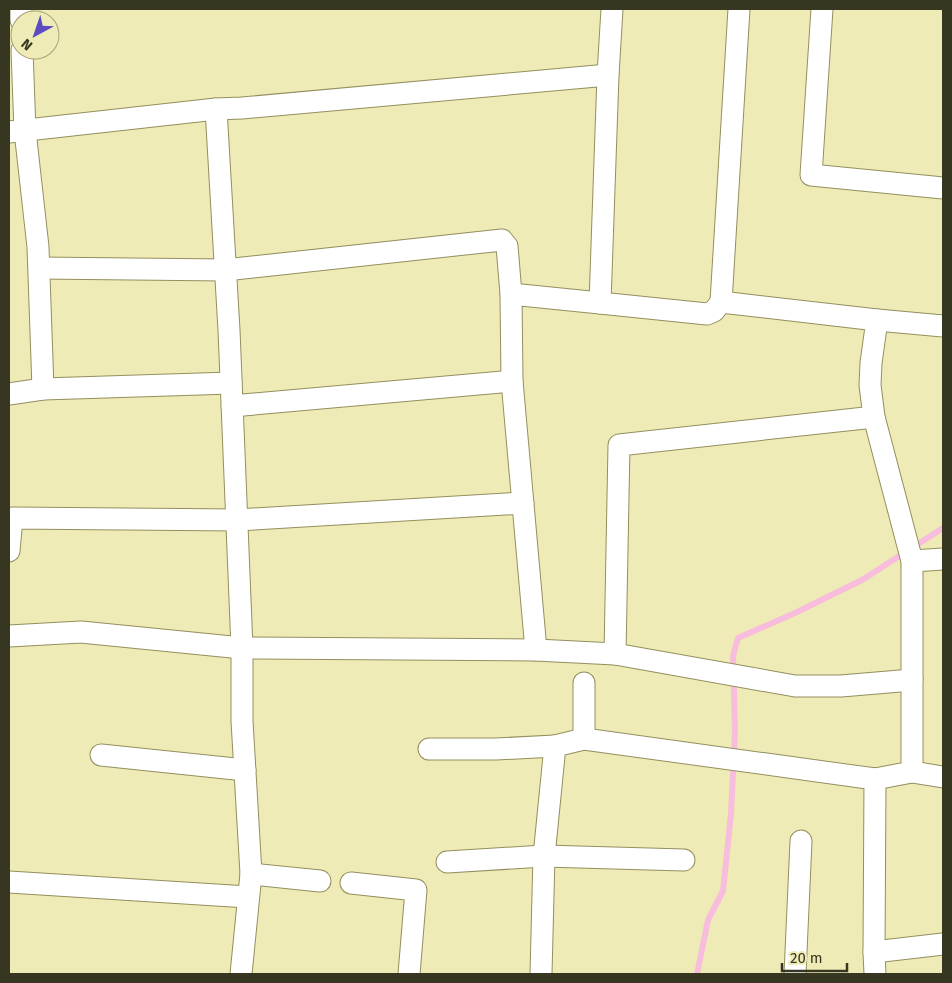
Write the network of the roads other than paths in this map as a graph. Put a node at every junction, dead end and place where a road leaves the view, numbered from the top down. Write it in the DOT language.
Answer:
graph roads {
  1 [pos="612,9"];
  2 [pos="739,9"];
  3 [pos="822,9"];
  4 [pos="18,60"];
  5 [pos="608,75"];
  6 [pos="216,110"];
  7 [pos="17,132"];
  8 [pos="943,188"];
  9 [pos="39,268"];
  10 [pos="225,270"];
  11 [pos="511,294"];
  12 [pos="721,302"];
  13 [pos="600,303"];
  14 [pos="877,320"];
  15 [pos="943,326"];
  16 [pos="512,381"];
  17 [pos="231,383"];
  18 [pos="43,389"];
  19 [pos="9,394"];
  20 [pos="232,406"];
  21 [pos="874,416"];
  22 [pos="523,503"];
  23 [pos="237,520"];
  24 [pos="9,550"];
  25 [pos="943,559"];
  26 [pos="912,560"];
  27 [pos="9,636"];
  28 [pos="242,648"];
  29 [pos="536,650"];
  30 [pos="615,654"];
  31 [pos="912,680"];
  32 [pos="584,683"];
  33 [pos="584,739"];
  34 [pos="555,746"];
  35 [pos="428,749"];
  36 [pos="101,755"];
  37 [pos="245,770"];
  38 [pos="912,772"];
  39 [pos="943,777"];
  40 [pos="876,779"];
  41 [pos="801,841"];
  42 [pos="544,856"];
  43 [pos="684,860"];
  44 [pos="447,862"];
  45 [pos="251,874"];
  46 [pos="320,881"];
  47 [pos="9,882"];
  48 [pos="350,883"];
  49 [pos="248,897"];
  50 [pos="943,944"];
  51 [pos="874,952"];
  52 [pos="241,974"];
  53 [pos="409,974"];
  54 [pos="541,974"];
  55 [pos="795,974"];
  56 [pos="875,974"];
  1 -- 5 [label="street"];
  2 -- 12 [label="street"];
  3 -- 8 [label="street"];
  4 -- 7 [label="street"];
  5 -- 6 [label="street"];
  5 -- 13 [label="street"];
  6 -- 7 [label="street"];
  6 -- 10 [label="street"];
  7 -- 9 [label="street"];
  9 -- 10 [label="street"];
  9 -- 18 [label="street"];
  10 -- 11 [label="street"];
  10 -- 17 [label="street"];
  11 -- 13 [label="street"];
  11 -- 16 [label="street"];
  12 -- 13 [label="street"];
  12 -- 14 [label="street"];
  14 -- 15 [label="street"];
  14 -- 21 [label="street"];
  16 -- 20 [label="street"];
  16 -- 22 [label="street"];
  17 -- 18 [label="street"];
  17 -- 20 [label="street"];
  18 -- 19 [label="street"];
  20 -- 23 [label="street"];
  21 -- 26 [label="street"];
  21 -- 30 [label="street"];
  22 -- 23 [label="street"];
  22 -- 29 [label="street"];
  23 -- 24 [label="street"];
  23 -- 28 [label="street"];
  25 -- 26 [label="street"];
  26 -- 31 [label="street"];
  27 -- 28 [label="street"];
  28 -- 29 [label="street"];
  28 -- 37 [label="street"];
  29 -- 30 [label="street"];
  30 -- 31 [label="street"];
  31 -- 38 [label="street"];
  32 -- 33 [label="street"];
  33 -- 34 [label="street"];
  33 -- 40 [label="street"];
  34 -- 35 [label="street"];
  34 -- 42 [label="street"];
  36 -- 37 [label="street"];
  37 -- 45 [label="street"];
  38 -- 39 [label="street"];
  38 -- 40 [label="street"];
  40 -- 51 [label="street"];
  41 -- 55 [label="street"];
  42 -- 43 [label="street"];
  42 -- 44 [label="street"];
  42 -- 54 [label="street"];
  45 -- 46 [label="street"];
  45 -- 49 [label="street"];
  47 -- 49 [label="street"];
  48 -- 53 [label="street"];
  49 -- 52 [label="street"];
  50 -- 51 [label="street"];
  51 -- 56 [label="street"];
}
